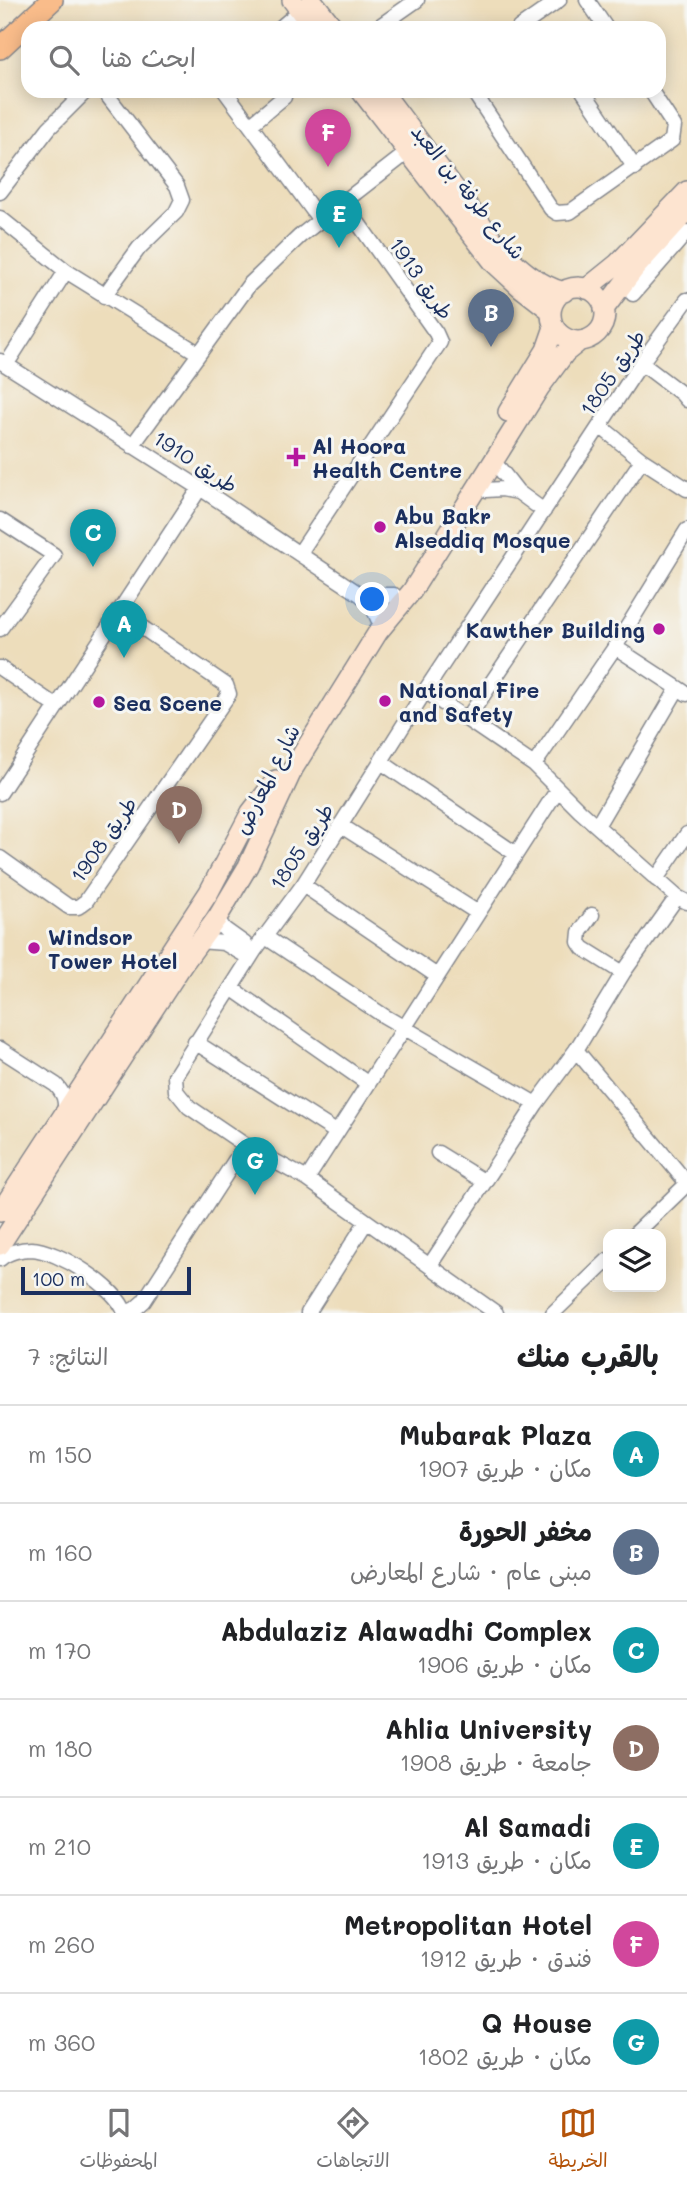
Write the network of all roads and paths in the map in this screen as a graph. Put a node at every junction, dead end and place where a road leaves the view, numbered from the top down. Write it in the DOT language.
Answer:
graph roads {
  1 [pos="52,0"];
  2 [pos="559,0"];
  3 [pos="587,0"];
  4 [pos="300,2"];
  5 [pos="409,2"];
  6 [pos="29,21"];
  7 [pos="288,21"];
  8 [pos="310,21"];
  9 [pos="325,21"];
  10 [pos="386,21"];
  11 [pos="539,21"];
  12 [pos="602,21"];
  13 [pos="21,29"];
  14 [pos="0,48"];
  15 [pos="79,98"];
  16 [pos="109,98"];
  17 [pos="230,98"];
  18 [pos="283,98"];
  19 [pos="366,98"];
  20 [pos="387,98"];
  21 [pos="478,98"];
  22 [pos="588,98"];
  23 [pos="655,98"];
  24 [pos="250,125"];
  25 [pos="408,152"];
  26 [pos="635,167"];
  27 [pos="687,191"];
  28 [pos="0,192"];
  29 [pos="344,203"];
  30 [pos="0,218"];
  31 [pos="320,220"];
  32 [pos="685,223"];
  33 [pos="66,271"];
  34 [pos="586,289"];
  35 [pos="564,292"];
  36 [pos="633,294"];
  37 [pos="104,296"];
  38 [pos="687,300"];
  39 [pos="604,309"];
  40 [pos="553,319"];
  41 [pos="580,341"];
  42 [pos="198,353"];
  43 [pos="3,363"];
  44 [pos="641,363"];
  45 [pos="687,400"];
  46 [pos="600,426"];
  47 [pos="505,440"];
  48 [pos="132,446"];
  49 [pos="642,460"];
  50 [pos="500,469"];
  51 [pos="200,488"];
  52 [pos="687,489"];
  53 [pos="486,490"];
  54 [pos="517,492"];
  55 [pos="544,511"];
  56 [pos="0,520"];
  57 [pos="686,533"];
  58 [pos="299,554"];
  59 [pos="361,595"];
  60 [pos="394,595"];
  61 [pos="118,611"];
  62 [pos="378,619"];
  63 [pos="0,629"];
  64 [pos="615,646"];
  65 [pos="0,668"];
  66 [pos="425,691"];
  67 [pos="682,691"];
  68 [pos="57,706"];
  69 [pos="467,719"];
  70 [pos="381,762"];
  71 [pos="534,765"];
  72 [pos="276,780"];
  73 [pos="558,789"];
  74 [pos="0,793"];
  75 [pos="273,812"];
  76 [pos="340,825"];
  77 [pos="597,826"];
  78 [pos="687,834"];
  79 [pos="516,854"];
  80 [pos="0,858"];
  81 [pos="656,879"];
  82 [pos="303,885"];
  83 [pos="682,900"];
  84 [pos="478,913"];
  85 [pos="592,915"];
  86 [pos="217,918"];
  87 [pos="264,936"];
  88 [pos="199,941"];
  89 [pos="252,954"];
  90 [pos="623,973"];
  91 [pos="437,975"];
  92 [pos="231,988"];
  93 [pos="404,1026"];
  94 [pos="195,1042"];
  95 [pos="0,1049"];
  96 [pos="576,1050"];
  97 [pos="85,1082"];
  98 [pos="367,1083"];
  99 [pos="56,1085"];
  100 [pos="536,1104"];
  101 [pos="65,1113"];
  102 [pos="336,1132"];
  103 [pos="245,1145"];
  104 [pos="438,1153"];
  105 [pos="307,1179"];
  106 [pos="485,1182"];
  107 [pos="687,1183"];
  108 [pos="0,1212"];
  109 [pos="366,1222"];
  110 [pos="0,1227"];
  111 [pos="640,1229"];
  112 [pos="0,1245"];
  113 [pos="0,1259"];
  114 [pos="430,1265"];
  115 [pos="603,1266"];
  116 [pos="126,1313"];
  117 [pos="308,1313"];
  118 [pos="496,1313"];
  119 [pos="553,1313"];
  1 -- 6 [label="main road"];
  2 -- 11 [label="street"];
  3 -- 12 [label="street"];
  4 -- 7 [label="street"];
  4 -- 8 [label="main road"];
  4 -- 9 [label="main road"];
  5 -- 10 [label="street"];
  13 -- 14 [label="main road"];
  15 -- 28 [label="street"];
  16 -- 37 [label="street"];
  17 -- 24 [label="street"];
  18 -- 24 [label="street"];
  19 -- 25 [label="main road, شارع طرفة بن العبد"];
  20 -- 35 [label="main road, شارع طرفة بن العبد"];
  21 -- 26 [label="street"];
  22 -- 26 [label="street"];
  23 -- 26 [label="street"];
  24 -- 31 [label="street"];
  25 -- 29 [label="street"];
  25 -- 40 [label="main road, شارع طرفة بن العبد"];
  27 -- 34 [label="main road"];
  29 -- 31 [label="street"];
  29 -- 58 [label="street, طريق 1913"];
  30 -- 33 [label="street"];
  31 -- 42 [label="street"];
  32 -- 36 [label="street"];
  32 -- 39 [label="main road"];
  33 -- 37 [label="street"];
  33 -- 43 [label="street, طريق 1910"];
  34 -- 35 [label="main road"];
  34 -- 39 [label="main road"];
  35 -- 40 [label="main road"];
  37 -- 42 [label="street"];
  38 -- 44 [label="street, طريق 1805"];
  39 -- 41 [label="main road"];
  40 -- 41 [label="main road"];
  40 -- 60 [label="main road, شارع المعارض"];
  41 -- 47 [label="main road, شارع المعارض"];
  42 -- 48 [label="street"];
  43 -- 48 [label="street, طريق 1910"];
  44 -- 45 [label="street"];
  44 -- 46 [label="street, طريق 1805"];
  46 -- 49 [label="street"];
  46 -- 55 [label="street, طريق 1805"];
  47 -- 50 [label="main road"];
  47 -- 75 [label="main road, شارع المعارض"];
  48 -- 51 [label="street, طريق 1910"];
  49 -- 52 [label="street"];
  49 -- 69 [label="street"];
  50 -- 53 [label="main road"];
  50 -- 54 [label="street"];
  51 -- 58 [label="street, طريق 1910"];
  51 -- 61 [label="street"];
  53 -- 54 [label="street"];
  53 -- 75 [label="main road"];
  54 -- 55 [label="street"];
  55 -- 66 [label="street, طريق 1805"];
  56 -- 63 [label="street"];
  57 -- 64 [label="street"];
  58 -- 59 [label="street, طريق 1910"];
  59 -- 60 [label="street"];
  59 -- 62 [label="street, طريق 1910"];
  60 -- 62 [label="main road, شارع المعارض"];
  61 -- 68 [label="street"];
  61 -- 80 [label="street, طريق 1908"];
  62 -- 72 [label="main road, شارع المعارض"];
  64 -- 67 [label="street"];
  64 -- 71 [label="street"];
  65 -- 68 [label="street"];
  66 -- 69 [label="street"];
  66 -- 70 [label="street, طريق 1805"];
  67 -- 77 [label="street"];
  68 -- 74 [label="street"];
  69 -- 71 [label="street"];
  70 -- 76 [label="street, طريق 1805"];
  70 -- 79 [label="street"];
  71 -- 73 [label="street"];
  72 -- 97 [label="main road"];
  72 -- 110 [label="main road, شارع المعارض"];
  73 -- 77 [label="street"];
  73 -- 79 [label="street"];
  75 -- 86 [label="main road, شارع المعارض"];
  76 -- 82 [label="street, طريق 1805"];
  76 -- 84 [label="street"];
  77 -- 81 [label="street"];
  78 -- 81 [label="street"];
  79 -- 84 [label="street"];
  81 -- 83 [label="street"];
  82 -- 87 [label="street, طريق 1805"];
  82 -- 91 [label="street"];
  83 -- 90 [label="street"];
  84 -- 91 [label="street"];
  85 -- 90 [label="street"];
  86 -- 88 [label="main road, شارع المعارض"];
  86 -- 89 [label="street"];
  87 -- 89 [label="street, طريق 1805"];
  87 -- 93 [label="street"];
  88 -- 89 [label="street"];
  88 -- 112 [label="main road, شارع المعارض"];
  89 -- 92 [label="street, طريق 1805"];
  90 -- 96 [label="street"];
  91 -- 93 [label="street"];
  92 -- 94 [label="street, طريق 1805"];
  92 -- 98 [label="street"];
  93 -- 98 [label="street"];
  93 -- 100 [label="street"];
  94 -- 102 [label="street"];
  94 -- 103 [label="street, طريق 1805"];
  95 -- 99 [label="street"];
  96 -- 100 [label="street"];
  96 -- 107 [label="street"];
  97 -- 99 [label="street"];
  97 -- 101 [label="main road"];
  98 -- 102 [label="street"];
  99 -- 101 [label="street"];
  100 -- 106 [label="street"];
  101 -- 108 [label="main road"];
  102 -- 105 [label="street"];
  103 -- 105 [label="street, طريق 1805"];
  103 -- 116 [label="street"];
  104 -- 106 [label="street"];
  105 -- 109 [label="street, طريق 1805"];
  106 -- 114 [label="street"];
  107 -- 111 [label="street"];
  109 -- 114 [label="street, طريق 1805"];
  109 -- 117 [label="street"];
  113 -- 116 [label="street"];
  114 -- 118 [label="street, طريق 1805"];
  115 -- 119 [label="street"];
}
